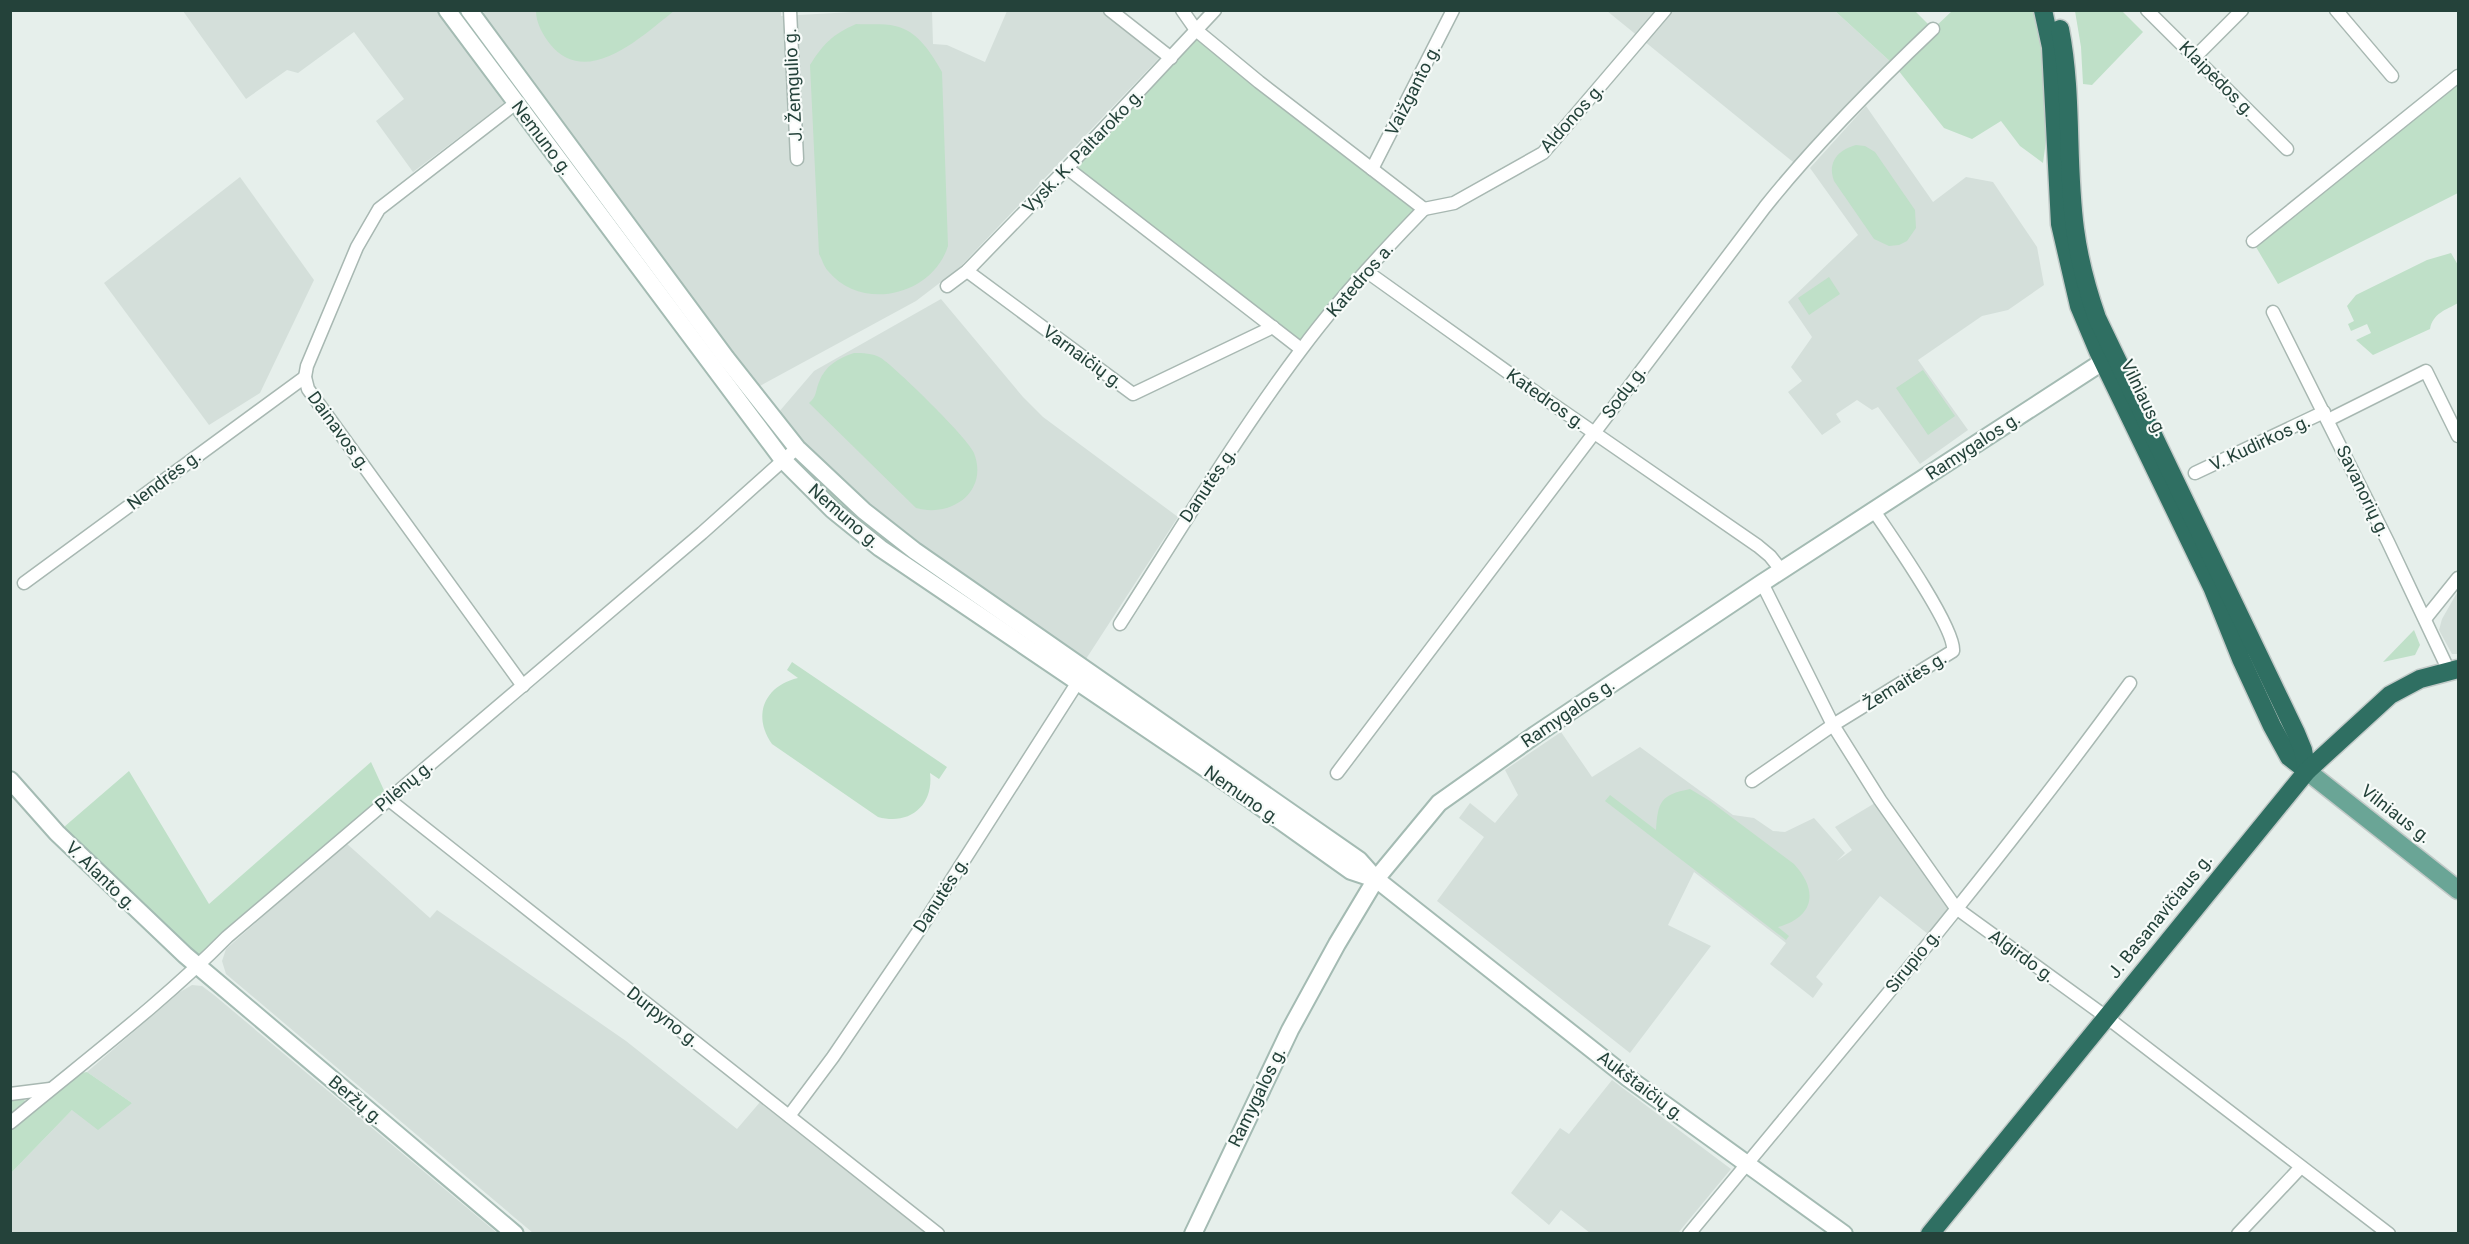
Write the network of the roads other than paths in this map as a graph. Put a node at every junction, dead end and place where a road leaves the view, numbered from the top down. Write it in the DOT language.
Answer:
graph roads {
  1 [pos="447,10"];
  2 [pos="468,10"];
  3 [pos="790,10"];
  4 [pos="1110,10"];
  5 [pos="1182,10"];
  6 [pos="1215,10"];
  7 [pos="1453,10"];
  8 [pos="1665,10"];
  9 [pos="2043,10"];
  10 [pos="2056,10"];
  11 [pos="2147,10"];
  12 [pos="2242,10"];
  13 [pos="2336,10"];
  14 [pos="1933,29"];
  15 [pos="1196,30"];
  16 [pos="1171,57"];
  17 [pos="2195,57"];
  18 [pos="2392,76"];
  19 [pos="2458,76"];
  20 [pos="516,103"];
  21 [pos="2287,149"];
  22 [pos="797,159"];
  23 [pos="1068,168"];
  24 [pos="1372,169"];
  25 [pos="1424,209"];
  26 [pos="2253,242"];
  27 [pos="967,271"];
  28 [pos="1366,271"];
  29 [pos="947,286"];
  30 [pos="2273,312"];
  31 [pos="1273,327"];
  32 [pos="1301,349"];
  33 [pos="2109,358"];
  34 [pos="305,377"];
  35 [pos="2326,416"];
  36 [pos="1594,432"];
  37 [pos="2458,436"];
  38 [pos="797,448"];
  39 [pos="783,460"];
  40 [pos="2195,473"];
  41 [pos="1874,510"];
  42 [pos="1782,571"];
  43 [pos="2458,578"];
  44 [pos="24,583"];
  45 [pos="1762,583"];
  46 [pos="2425,619"];
  47 [pos="1120,624"];
  48 [pos="1087,669"];
  49 [pos="2453,670"];
  50 [pos="2130,682"];
  51 [pos="1077,684"];
  52 [pos="523,686"];
  53 [pos="1833,725"];
  54 [pos="2307,771"];
  55 [pos="1337,773"];
  56 [pos="10,780"];
  57 [pos="1752,781"];
  58 [pos="388,799"];
  59 [pos="1376,879"];
  60 [pos="2458,890"];
  61 [pos="1956,908"];
  62 [pos="1443,931"];
  63 [pos="197,967"];
  64 [pos="2105,1016"];
  65 [pos="51,1089"];
  66 [pos="10,1094"];
  67 [pos="789,1116"];
  68 [pos="10,1123"];
  69 [pos="1746,1165"];
  70 [pos="2301,1167"];
  71 [pos="515,1233"];
  72 [pos="938,1233"];
  73 [pos="1193,1233"];
  74 [pos="1689,1233"];
  75 [pos="1844,1233"];
  76 [pos="1930,1233"];
  77 [pos="2238,1233"];
  78 [pos="2389,1233"];
  1 -- 20 [label="main road, Nemuno g."];
  2 -- 38 [label="main road, Nemuno g."];
  3 -- 22 [label="street, J. Žemgulio g."];
  4 -- 16 [label="street"];
  5 -- 15 [label="street"];
  6 -- 15 [label="street, Vysk. K. Paltaroko g."];
  7 -- 24 [label="street, Vaižganto g."];
  8 -- 25 [label="street, Aldonos g."];
  9 -- 33 [label="highway, Vilniaus g."];
  10 -- 33 [label="highway, Vilniaus g."];
  11 -- 17 [label="street, Klaipėdos g."];
  12 -- 17 [label="street"];
  13 -- 18 [label="street"];
  14 -- 36 [label="street, Sodų g."];
  15 -- 16 [label="street, Vysk. K. Paltaroko g."];
  15 -- 24 [label="street"];
  16 -- 23 [label="street, Vysk. K. Paltaroko g."];
  17 -- 21 [label="street, Klaipėdos g."];
  19 -- 26 [label="street"];
  20 -- 34 [label="street, Dainavos g."];
  20 -- 39 [label="main road, Nemuno g."];
  23 -- 27 [label="street, Vysk. K. Paltaroko g."];
  23 -- 31 [label="street"];
  24 -- 25 [label="street"];
  25 -- 28 [label="street, Katedros a."];
  27 -- 29 [label="street, Vysk. K. Paltaroko g."];
  27 -- 31 [label="street, Varnaičių g."];
  28 -- 32 [label="street, Katedros a."];
  28 -- 36 [label="street, Katedros g."];
  30 -- 35 [label="street, Savanorių g."];
  31 -- 32 [label="street"];
  32 -- 47 [label="street, Danutės g."];
  33 -- 41 [label="main road, Ramygalos g."];
  33 -- 54 [label="highway, Vilniaus g."];
  34 -- 44 [label="street, Nendrės g."];
  34 -- 52 [label="street, Dainavos g."];
  35 -- 37 [label="street, V. Kudirkos g."];
  35 -- 40 [label="street, V. Kudirkos g."];
  35 -- 46 [label="street, Savanorių g."];
  36 -- 42 [label="street, Katedros g."];
  36 -- 55 [label="street, Sodų g."];
  38 -- 39 [label="street, Pilėnų g."];
  38 -- 48 [label="main road, Nemuno g."];
  39 -- 51 [label="main road, Nemuno g."];
  39 -- 52 [label="street, Pilėnų g."];
  41 -- 42 [label="main road, Ramygalos g."];
  41 -- 53 [label="street, Žemaitės g."];
  42 -- 45 [label="main road, Ramygalos g."];
  43 -- 46 [label="street"];
  45 -- 53 [label="street, Algirdo g."];
  45 -- 59 [label="main road, Ramygalos g."];
  46 -- 49 [label="street, Savanorių g."];
  48 -- 51 [label="street, Danutės g."];
  48 -- 59 [label="main road, Nemuno g."];
  49 -- 54 [label="highway, J. Basanavičiaus g."];
  50 -- 61 [label="street, Sirupio g."];
  51 -- 59 [label="main road, Nemuno g."];
  51 -- 67 [label="street, Danutės g."];
  52 -- 58 [label="street, Pilėnų g."];
  53 -- 57 [label="street, Žemaitės g."];
  53 -- 61 [label="street, Algirdo g."];
  54 -- 60 [label="main road, Vilniaus g."];
  54 -- 64 [label="highway, J. Basanavičiaus g."];
  56 -- 63 [label="main road, V. Alanto g."];
  58 -- 63 [label="street, Pilėnų g."];
  58 -- 67 [label="street, Durpyno g."];
  59 -- 62 [label="main road, Nemuno g."];
  59 -- 73 [label="main road, Ramygalos g."];
  61 -- 64 [label="street, Algirdo g."];
  61 -- 69 [label="street, Sirupio g."];
  62 -- 69 [label="main road, Aukštaičių g."];
  63 -- 65 [label="street, Pilėnų g."];
  63 -- 71 [label="main road, Beržų g."];
  64 -- 70 [label="street, Algirdo g."];
  64 -- 76 [label="highway, J. Basanavičiaus g."];
  65 -- 66 [label="street"];
  65 -- 68 [label="street, Pilėnų g."];
  67 -- 72 [label="street, Durpyno g."];
  69 -- 74 [label="street, Sirupio g."];
  69 -- 75 [label="main road, Aukštaičių g."];
  70 -- 77 [label="street"];
  70 -- 78 [label="street, Algirdo g."];
}
